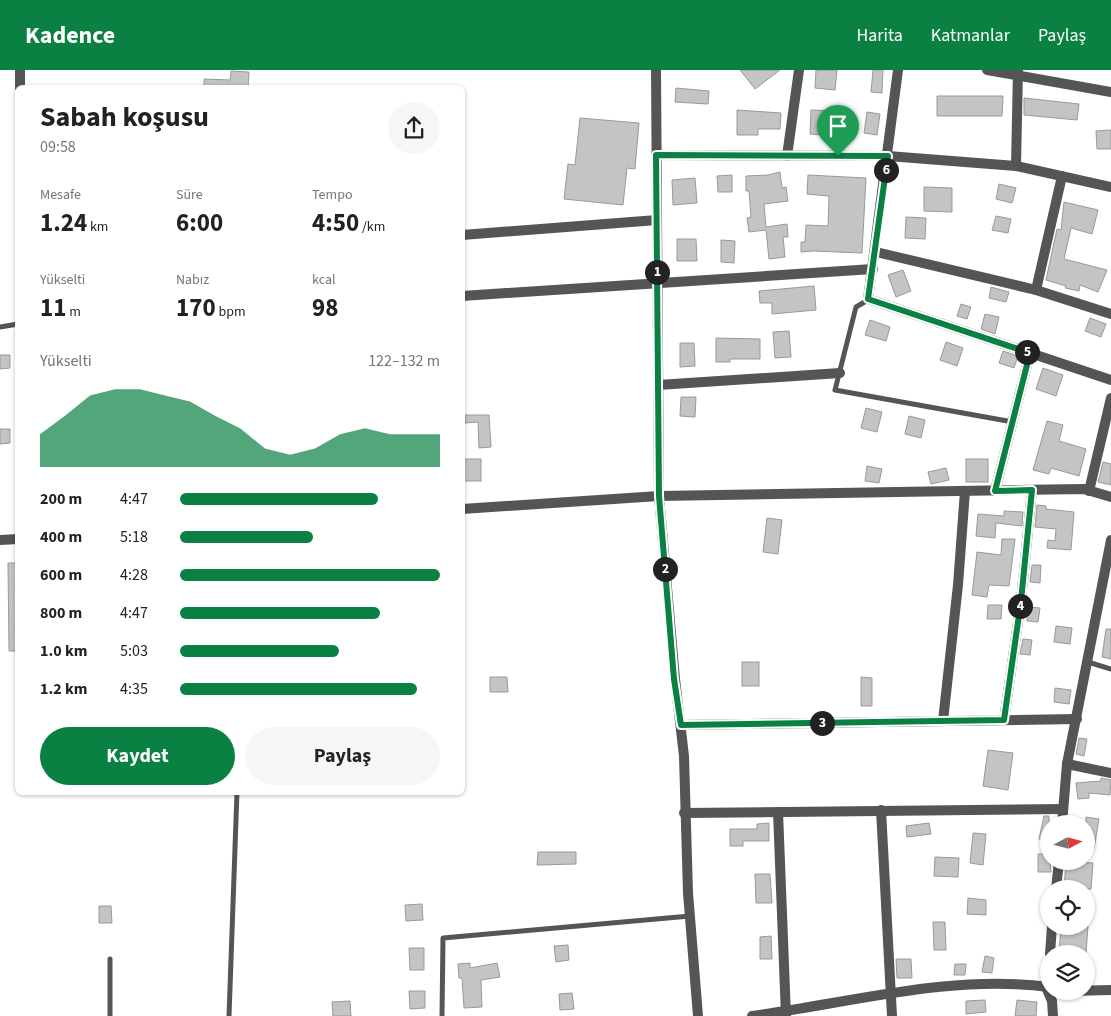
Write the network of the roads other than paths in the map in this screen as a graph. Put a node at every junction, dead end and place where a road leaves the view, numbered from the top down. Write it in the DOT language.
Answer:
graph roads {
  1 [pos="20,70"];
  2 [pos="656,70"];
  3 [pos="799,70"];
  4 [pos="898,70"];
  5 [pos="987,70"];
  6 [pos="1018,73"];
  7 [pos="20,85"];
  8 [pos="1111,92"];
  9 [pos="656,155"];
  10 [pos="787,156"];
  11 [pos="888,156"];
  12 [pos="1016,166"];
  13 [pos="1062,176"];
  14 [pos="1111,187"];
  15 [pos="657,220"];
  16 [pos="465,235"];
  17 [pos="876,252"];
  18 [pos="873,269"];
  19 [pos="657,282"];
  20 [pos="1036,290"];
  21 [pos="465,296"];
  22 [pos="868,299"];
  23 [pos="1111,314"];
  24 [pos="15,324"];
  25 [pos="0,327"];
  26 [pos="1030,353"];
  27 [pos="840,373"];
  28 [pos="1111,380"];
  29 [pos="658,385"];
  30 [pos="1111,398"];
  31 [pos="1013,422"];
  32 [pos="1032,490"];
  33 [pos="965,491"];
  34 [pos="995,491"];
  35 [pos="1090,491"];
  36 [pos="659,496"];
  37 [pos="1111,497"];
  38 [pos="465,509"];
  39 [pos="15,539"];
  40 [pos="0,540"];
  41 [pos="1111,540"];
  42 [pos="1088,662"];
  43 [pos="1111,669"];
  44 [pos="1077,719"];
  45 [pos="1004,720"];
  46 [pos="943,721"];
  47 [pos="681,725"];
  48 [pos="1067,764"];
  49 [pos="1111,773"];
  50 [pos="237,795"];
  51 [pos="1063,808"];
  52 [pos="881,810"];
  53 [pos="778,812"];
  54 [pos="684,813"];
  55 [pos="1063,815"];
  56 [pos="690,916"];
  57 [pos="110,959"];
  58 [pos="1040,987"];
  59 [pos="1095,990"];
  60 [pos="1111,990"];
  61 [pos="890,992"];
  62 [pos="1052,1000"];
  63 [pos="785,1014"];
  64 [pos="110,1016"];
  65 [pos="228,1016"];
  66 [pos="442,1016"];
  67 [pos="698,1016"];
  68 [pos="752,1016"];
  69 [pos="892,1016"];
  70 [pos="1053,1016"];
  1 -- 7 [label="street"];
  2 -- 9 [label="street"];
  3 -- 10 [label="street"];
  4 -- 11 [label="street"];
  5 -- 6 [label="street"];
  6 -- 8 [label="street"];
  6 -- 12 [label="street"];
  9 -- 10 [label="street"];
  9 -- 15 [label="street"];
  10 -- 11 [label="street"];
  11 -- 12 [label="street"];
  11 -- 17 [label="street"];
  12 -- 13 [label="street"];
  13 -- 14 [label="street"];
  13 -- 20 [label="street"];
  15 -- 16 [label="street"];
  15 -- 19 [label="street"];
  17 -- 18 [label="street"];
  17 -- 20 [label="street"];
  18 -- 19 [label="street"];
  18 -- 22 [label="street"];
  19 -- 21 [label="street"];
  19 -- 29 [label="street"];
  20 -- 23 [label="street"];
  22 -- 26 [label="street"];
  22 -- 27 [label="lane"];
  24 -- 25 [label="lane"];
  26 -- 28 [label="street"];
  26 -- 31 [label="street"];
  27 -- 29 [label="street"];
  27 -- 31 [label="lane"];
  29 -- 36 [label="street"];
  30 -- 35 [label="street"];
  31 -- 34 [label="street"];
  32 -- 34 [label="street"];
  32 -- 35 [label="street"];
  32 -- 45 [label="street"];
  33 -- 34 [label="street"];
  33 -- 36 [label="street"];
  33 -- 46 [label="street"];
  35 -- 37 [label="street"];
  36 -- 38 [label="street"];
  36 -- 47 [label="street"];
  39 -- 40 [label="street"];
  41 -- 42 [label="street"];
  42 -- 43 [label="lane"];
  42 -- 44 [label="street"];
  44 -- 45 [label="street"];
  44 -- 48 [label="street"];
  45 -- 46 [label="street"];
  46 -- 47 [label="street"];
  47 -- 54 [label="street"];
  48 -- 49 [label="street"];
  48 -- 51 [label="street"];
  50 -- 65 [label="lane"];
  51 -- 52 [label="street"];
  51 -- 55 [label="street"];
  52 -- 53 [label="street"];
  52 -- 61 [label="street"];
  53 -- 54 [label="street"];
  53 -- 63 [label="street"];
  54 -- 56 [label="street"];
  56 -- 66 [label="lane"];
  56 -- 67 [label="street"];
  57 -- 64 [label="lane"];
  58 -- 61 [label="street"];
  59 -- 60 [label="street"];
  61 -- 63 [label="street"];
  61 -- 69 [label="street"];
  62 -- 70 [label="street"];
  63 -- 68 [label="street"];
}
